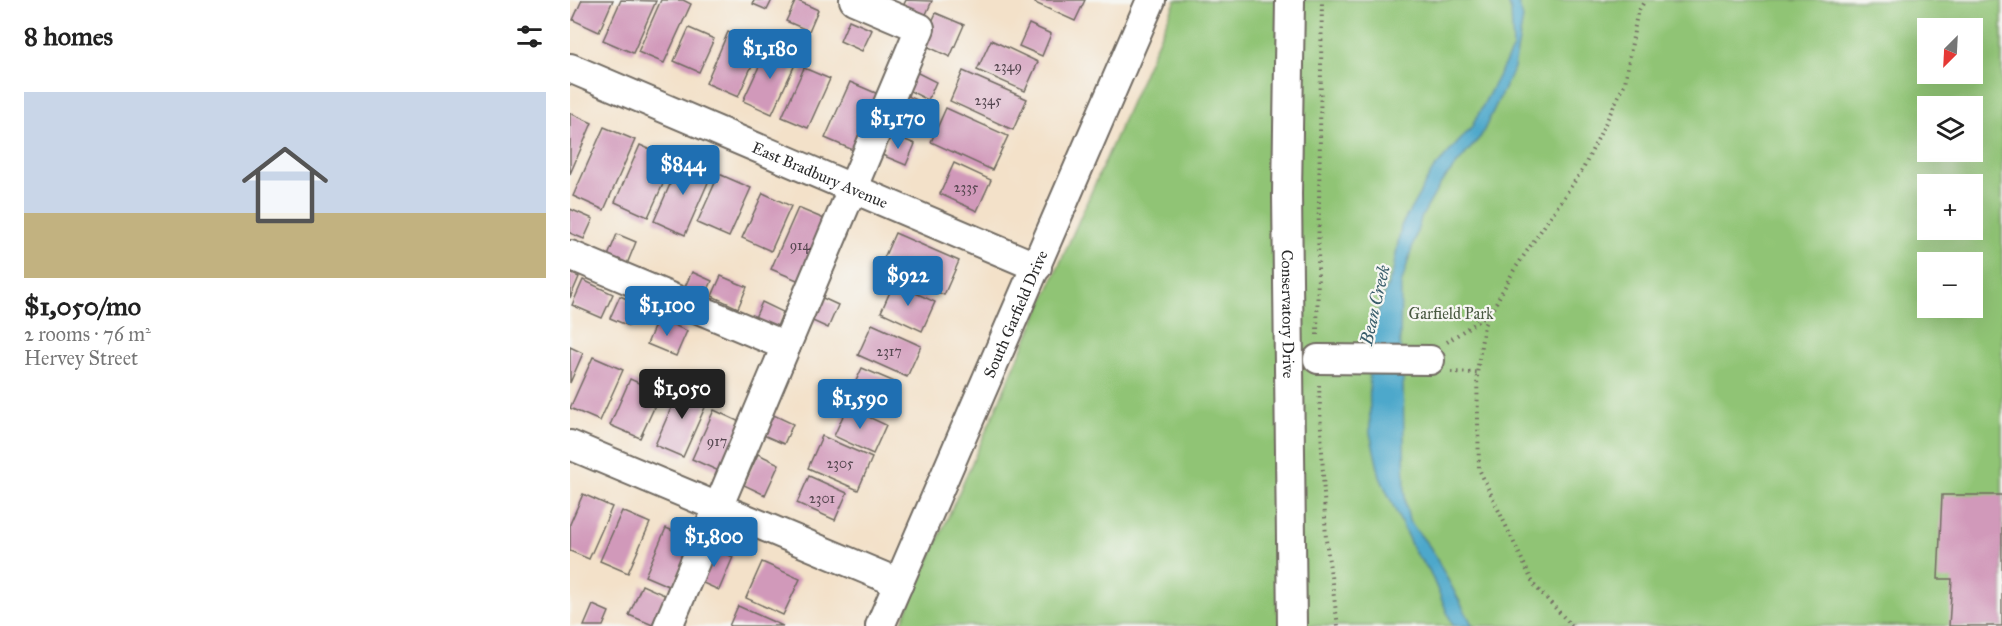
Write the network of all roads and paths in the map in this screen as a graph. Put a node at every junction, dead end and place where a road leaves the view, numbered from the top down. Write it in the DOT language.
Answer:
graph roads {
  1 [pos="854,0"];
  2 [pos="1151,0"];
  3 [pos="1290,0"];
  4 [pos="1322,0"];
  5 [pos="1645,0"];
  6 [pos="570,68"];
  7 [pos="853,189"];
  8 [pos="570,255"];
  9 [pos="1037,267"];
  10 [pos="1491,312"];
  11 [pos="786,346"];
  12 [pos="1318,359"];
  13 [pos="1421,360"];
  14 [pos="570,445"];
  15 [pos="719,508"];
  16 [pos="899,583"];
  17 [pos="668,626"];
  18 [pos="880,626"];
  19 [pos="1292,626"];
  20 [pos="1338,626"];
  21 [pos="1572,626"];
  1 -- 7 [label="street"];
  2 -- 9 [label="street, South Garfield Drive"];
  3 -- 19 [label="street, Conservatory Drive"];
  4 -- 12 [label="path"];
  5 -- 10 [label="path"];
  6 -- 7 [label="street, East Bradbury Avenue"];
  7 -- 9 [label="street, East Bradbury Avenue"];
  7 -- 11 [label="street"];
  8 -- 11 [label="street"];
  9 -- 16 [label="street, South Garfield Drive"];
  10 -- 13 [label="path"];
  10 -- 21 [label="path"];
  11 -- 15 [label="street"];
  12 -- 13 [label="street"];
  12 -- 20 [label="path"];
  14 -- 15 [label="street"];
  15 -- 16 [label="street"];
  15 -- 17 [label="street"];
  16 -- 18 [label="street, South Garfield Drive"];
}
